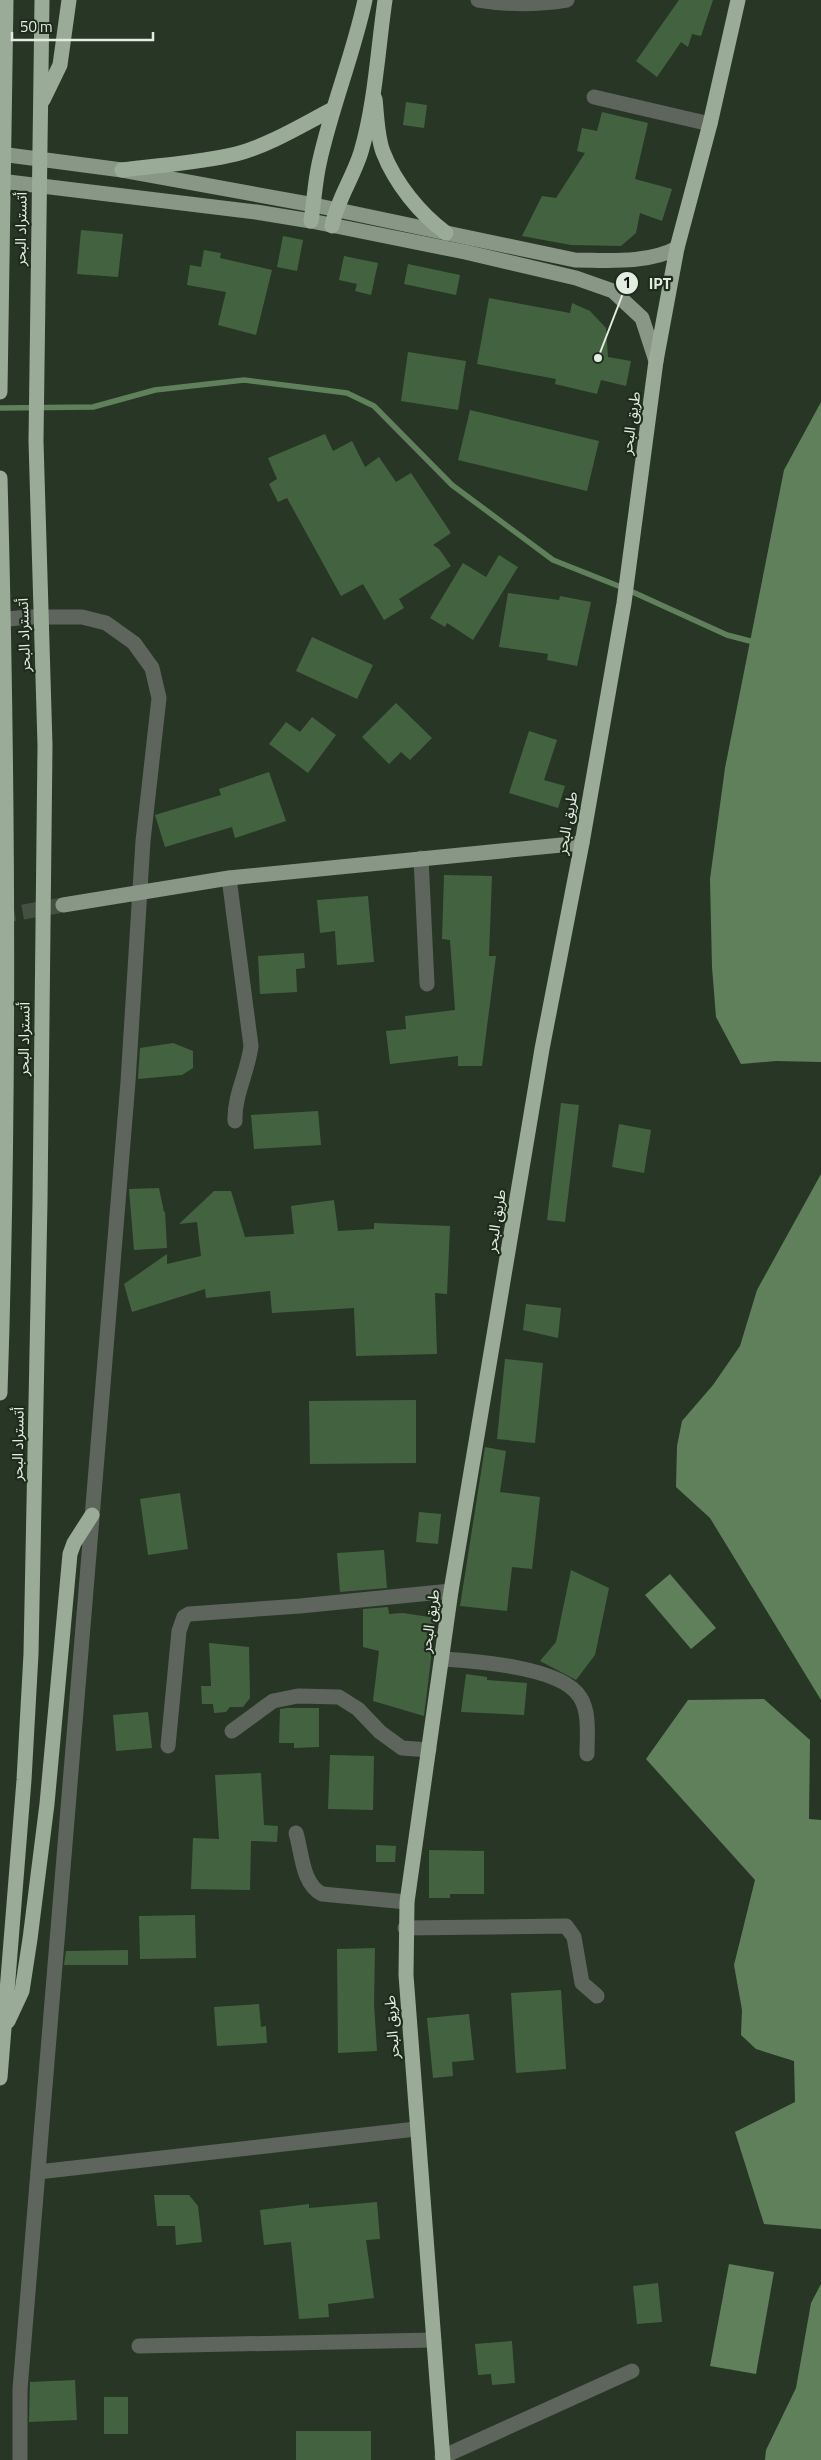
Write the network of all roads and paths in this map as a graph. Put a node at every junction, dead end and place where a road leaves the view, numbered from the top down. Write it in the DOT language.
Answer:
graph roads {
  1 [pos="6,0"];
  2 [pos="42,0"];
  3 [pos="69,0"];
  4 [pos="364,0"];
  5 [pos="385,0"];
  6 [pos="478,0"];
  7 [pos="567,0"];
  8 [pos="738,0"];
  9 [pos="373,88"];
  10 [pos="594,97"];
  11 [pos="40,106"];
  12 [pos="333,109"];
  13 [pos="710,124"];
  14 [pos="0,154"];
  15 [pos="122,170"];
  16 [pos="0,181"];
  17 [pos="314,206"];
  18 [pos="335,210"];
  19 [pos="311,221"];
  20 [pos="332,226"];
  21 [pos="446,233"];
  22 [pos="677,248"];
  23 [pos="656,361"];
  24 [pos="0,392"];
  25 [pos="0,478"];
  26 [pos="0,620"];
  27 [pos="582,843"];
  28 [pos="421,858"];
  29 [pos="229,878"];
  30 [pos="139,893"];
  31 [pos="63,905"];
  32 [pos="427,984"];
  33 [pos="235,1122"];
  34 [pos="0,1393"];
  35 [pos="92,1515"];
  36 [pos="451,1591"];
  37 [pos="442,1659"];
  38 [pos="232,1731"];
  39 [pos="168,1746"];
  40 [pos="429,1750"];
  41 [pos="587,1754"];
  42 [pos="296,1833"];
  43 [pos="407,1902"];
  44 [pos="405,1928"];
  45 [pos="597,1996"];
  46 [pos="5,2027"];
  47 [pos="0,2078"];
  48 [pos="416,2129"];
  49 [pos="38,2172"];
  50 [pos="434,2340"];
  51 [pos="139,2346"];
  52 [pos="632,2371"];
  53 [pos="443,2459"];
  54 [pos="20,2460"];
  1 -- 24 [label="highway, أتستراد البحر"];
  2 -- 11 [label="highway, أتستراد البحر"];
  3 -- 11 [label="highway"];
  4 -- 12 [label="highway"];
  5 -- 9 [label="highway"];
  6 -- 7 [label="street"];
  8 -- 13 [label="highway, طريق البحر"];
  9 -- 18 [label="highway"];
  9 -- 21 [label="highway"];
  10 -- 13 [label="street"];
  11 -- 46 [label="highway, أتستراد البحر"];
  12 -- 15 [label="highway"];
  12 -- 17 [label="highway"];
  13 -- 22 [label="highway, طريق البحر"];
  14 -- 15 [label="main road"];
  15 -- 17 [label="main road"];
  16 -- 19 [label="main road"];
  17 -- 18 [label="main road"];
  17 -- 19 [label="highway"];
  18 -- 20 [label="highway"];
  18 -- 21 [label="main road"];
  19 -- 20 [label="main road"];
  20 -- 23 [label="main road"];
  21 -- 22 [label="main road"];
  22 -- 23 [label="highway, طريق البحر"];
  23 -- 27 [label="highway, طريق البحر"];
  25 -- 34 [label="highway, أتستراد البحر"];
  26 -- 30 [label="street"];
  27 -- 28 [label="main road"];
  27 -- 36 [label="highway, طريق البحر"];
  28 -- 29 [label="main road"];
  28 -- 32 [label="street"];
  29 -- 30 [label="main road"];
  29 -- 33 [label="street"];
  30 -- 31 [label="main road"];
  30 -- 35 [label="street"];
  35 -- 46 [label="highway"];
  35 -- 49 [label="street"];
  36 -- 37 [label="highway, طريق البحر"];
  36 -- 39 [label="street"];
  37 -- 40 [label="highway, طريق البحر"];
  37 -- 41 [label="street"];
  38 -- 40 [label="street"];
  40 -- 43 [label="highway, طريق البحر"];
  42 -- 43 [label="street"];
  43 -- 44 [label="highway, طريق البحر"];
  44 -- 45 [label="street"];
  44 -- 48 [label="highway, طريق البحر"];
  46 -- 47 [label="highway, أتستراد البحر"];
  48 -- 49 [label="street"];
  48 -- 50 [label="highway, طريق البحر"];
  49 -- 54 [label="street"];
  50 -- 51 [label="street"];
  50 -- 53 [label="highway, طريق البحر"];
  52 -- 53 [label="street"];
}
